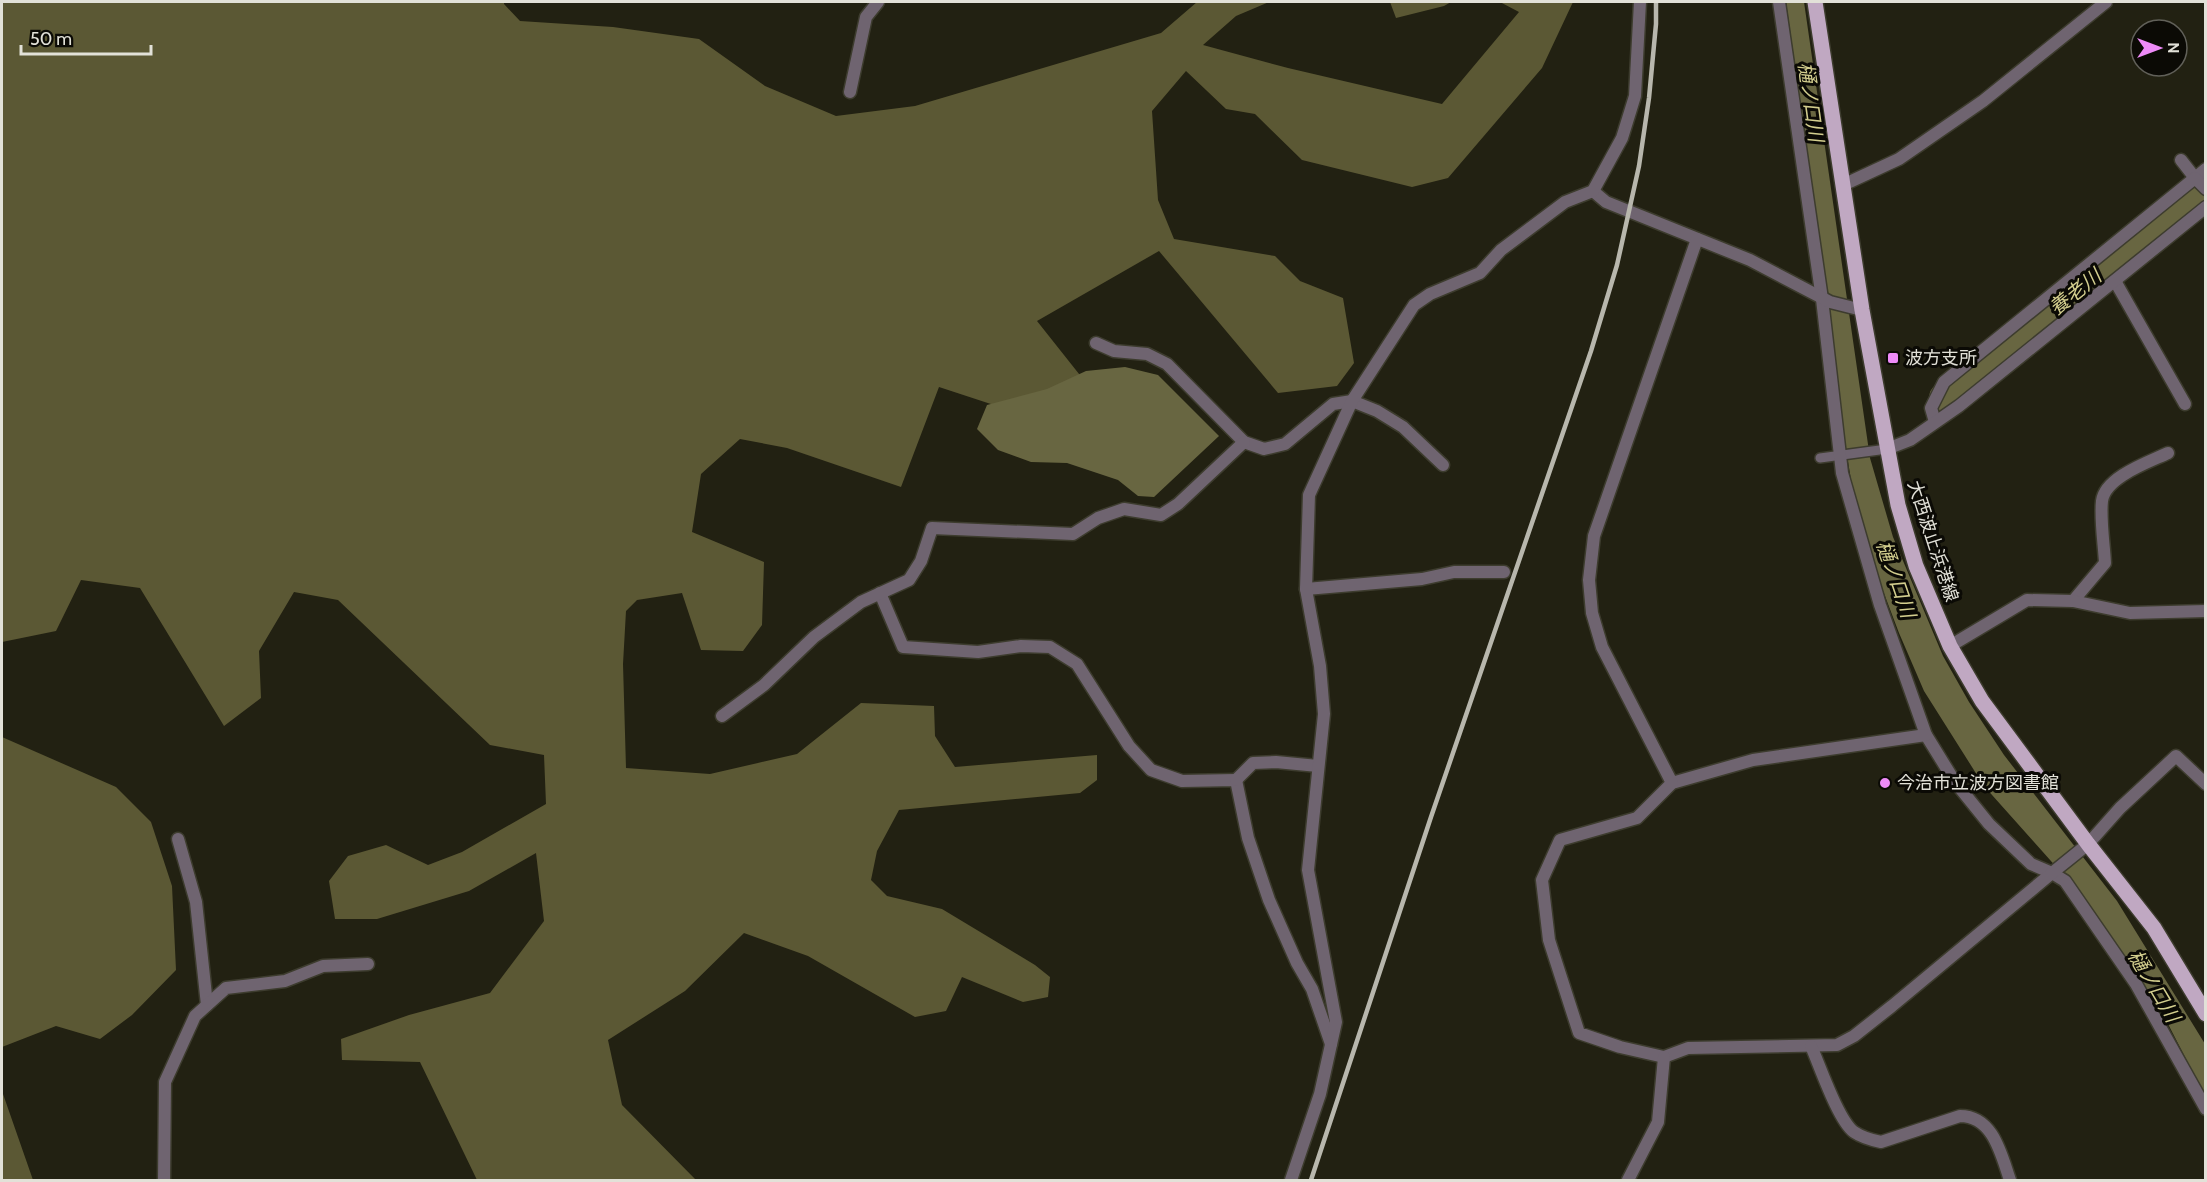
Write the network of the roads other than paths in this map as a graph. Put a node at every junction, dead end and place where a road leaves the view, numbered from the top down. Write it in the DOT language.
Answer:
graph roads {
  1 [pos="878,2"];
  2 [pos="1640,2"];
  3 [pos="1779,2"];
  4 [pos="1815,2"];
  5 [pos="2106,2"];
  6 [pos="850,92"];
  7 [pos="2181,160"];
  8 [pos="2205,169"];
  9 [pos="2195,178"];
  10 [pos="1843,185"];
  11 [pos="2205,189"];
  12 [pos="1593,191"];
  13 [pos="2205,207"];
  14 [pos="1697,239"];
  15 [pos="2115,281"];
  16 [pos="1826,300"];
  17 [pos="1857,309"];
  18 [pos="1096,343"];
  19 [pos="1352,400"];
  20 [pos="2185,404"];
  21 [pos="1935,422"];
  22 [pos="1244,442"];
  23 [pos="1879,450"];
  24 [pos="2168,453"];
  25 [pos="1843,455"];
  26 [pos="1821,458"];
  27 [pos="1443,465"];
  28 [pos="1504,572"];
  29 [pos="1306,589"];
  30 [pos="880,593"];
  31 [pos="2073,601"];
  32 [pos="2205,611"];
  33 [pos="1950,646"];
  34 [pos="722,717"];
  35 [pos="1926,735"];
  36 [pos="1318,766"];
  37 [pos="1236,780"];
  38 [pos="1672,783"];
  39 [pos="2205,784"];
  40 [pos="178,839"];
  41 [pos="2084,847"];
  42 [pos="2054,870"];
  43 [pos="368,964"];
  44 [pos="207,1005"];
  45 [pos="2205,1014"];
  46 [pos="1331,1046"];
  47 [pos="1812,1046"];
  48 [pos="1664,1057"];
  49 [pos="2205,1109"];
  50 [pos="164,1180"];
  51 [pos="1291,1180"];
  52 [pos="1628,1180"];
  53 [pos="2010,1180"];
  1 -- 6 [label="street"];
  2 -- 12 [label="street"];
  3 -- 16 [label="street"];
  4 -- 10 [label="main road, 大西波止浜港線"];
  5 -- 10 [label="street"];
  7 -- 9 [label="street"];
  8 -- 9 [label="street"];
  9 -- 11 [label="street"];
  9 -- 21 [label="street"];
  10 -- 17 [label="main road, 大西波止浜港線"];
  12 -- 14 [label="street"];
  12 -- 19 [label="street"];
  13 -- 15 [label="street"];
  14 -- 16 [label="street"];
  14 -- 38 [label="street"];
  15 -- 20 [label="street"];
  15 -- 21 [label="street"];
  16 -- 17 [label="street"];
  16 -- 25 [label="street"];
  17 -- 23 [label="main road, 大西波止浜港線"];
  18 -- 22 [label="street"];
  19 -- 22 [label="street"];
  19 -- 27 [label="street"];
  19 -- 29 [label="street"];
  21 -- 23 [label="street"];
  22 -- 30 [label="street"];
  23 -- 25 [label="lane"];
  23 -- 33 [label="main road, 大西波止浜港線"];
  24 -- 31 [label="street"];
  25 -- 26 [label="lane"];
  25 -- 35 [label="street"];
  28 -- 29 [label="street"];
  29 -- 36 [label="street"];
  30 -- 34 [label="street"];
  30 -- 37 [label="street"];
  31 -- 32 [label="street"];
  31 -- 33 [label="street"];
  33 -- 41 [label="main road, 大西波止浜港線"];
  35 -- 38 [label="street"];
  35 -- 42 [label="street"];
  36 -- 37 [label="street"];
  36 -- 46 [label="street"];
  37 -- 46 [label="street"];
  38 -- 48 [label="street"];
  39 -- 41 [label="street"];
  40 -- 44 [label="street"];
  41 -- 42 [label="street"];
  41 -- 45 [label="main road, 大西波止浜港線"];
  42 -- 47 [label="street"];
  42 -- 49 [label="street"];
  43 -- 44 [label="street"];
  44 -- 50 [label="street"];
  46 -- 51 [label="street"];
  47 -- 48 [label="street"];
  47 -- 53 [label="street"];
  48 -- 52 [label="street"];
}
